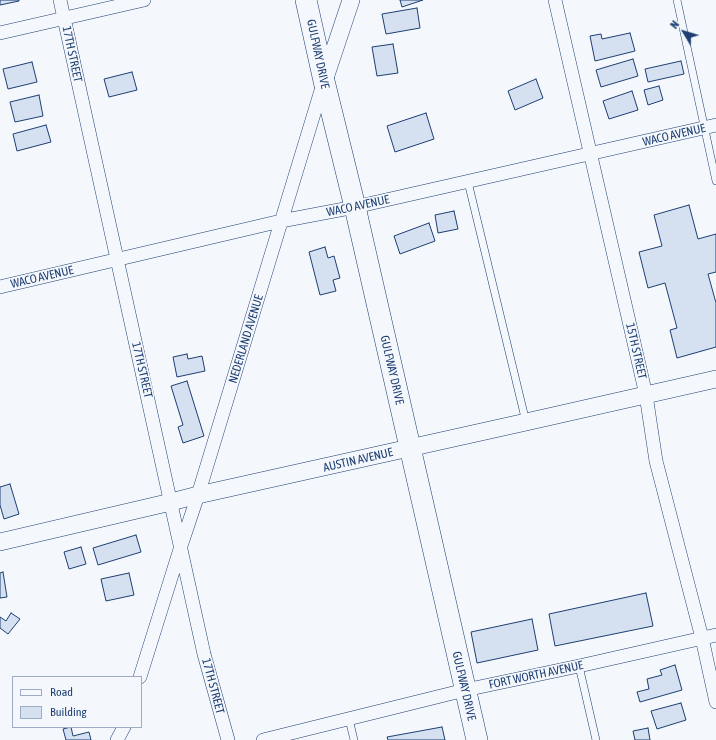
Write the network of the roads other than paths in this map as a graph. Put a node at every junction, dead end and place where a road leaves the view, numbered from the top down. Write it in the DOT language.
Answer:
graph roads {
  1 [pos="60,0"];
  2 [pos="144,0"];
  3 [pos="306,0"];
  4 [pos="351,0"];
  5 [pos="556,0"];
  6 [pos="677,0"];
  7 [pos="64,18"];
  8 [pos="0,32"];
  9 [pos="324,81"];
  10 [pos="710,127"];
  11 [pos="591,153"];
  12 [pos="716,181"];
  13 [pos="468,182"];
  14 [pos="355,207"];
  15 [pos="281,221"];
  16 [pos="117,260"];
  17 [pos="0,287"];
  18 [pos="716,379"];
  19 [pos="646,395"];
  20 [pos="526,422"];
  21 [pos="410,448"];
  22 [pos="198,495"];
  23 [pos="172,502"];
  24 [pos="0,542"];
  25 [pos="181,546"];
  26 [pos="716,635"];
  27 [pos="702,638"];
  28 [pos="579,666"];
  29 [pos="140,676"];
  30 [pos="466,690"];
  31 [pos="716,702"];
  32 [pos="349,719"];
  33 [pos="123,728"];
  34 [pos="117,740"];
  35 [pos="228,740"];
  36 [pos="263,740"];
  37 [pos="354,740"];
  38 [pos="477,740"];
  39 [pos="596,740"];
  1 -- 7 [label="street, 17TH STREET"];
  2 -- 7 [label="street"];
  3 -- 9 [label="main road, GULFWAY DRIVE"];
  4 -- 9 [label="street, NEDERLAND AVENUE"];
  5 -- 11 [label="street, 15TH STREET"];
  6 -- 10 [label="lane"];
  7 -- 8 [label="street"];
  7 -- 16 [label="street, 17TH STREET"];
  9 -- 14 [label="main road, GULFWAY DRIVE"];
  9 -- 15 [label="street, NEDERLAND AVENUE"];
  10 -- 11 [label="street, WACO AVENUE"];
  10 -- 12 [label="lane"];
  11 -- 13 [label="street, WACO AVENUE"];
  11 -- 19 [label="street, 15TH STREET"];
  13 -- 14 [label="street, WACO AVENUE"];
  13 -- 20 [label="lane"];
  14 -- 15 [label="street, WACO AVENUE"];
  14 -- 21 [label="main road, GULFWAY DRIVE"];
  15 -- 16 [label="street, WACO AVENUE"];
  15 -- 22 [label="street, NEDERLAND AVENUE"];
  16 -- 17 [label="street, WACO AVENUE"];
  16 -- 23 [label="street, 17TH STREET"];
  18 -- 19 [label="street, AUSTIN AVENUE"];
  19 -- 20 [label="street, AUSTIN AVENUE"];
  19 -- 27 [label="street, 15TH STREET"];
  20 -- 21 [label="street, AUSTIN AVENUE"];
  21 -- 22 [label="street, AUSTIN AVENUE"];
  21 -- 30 [label="main road, GULFWAY DRIVE"];
  22 -- 23 [label="street, AUSTIN AVENUE"];
  22 -- 25 [label="street, NEDERLAND AVENUE"];
  23 -- 24 [label="street, AUSTIN AVENUE"];
  23 -- 25 [label="street, 17TH STREET"];
  25 -- 29 [label="street, NEDERLAND AVENUE"];
  25 -- 35 [label="street, 17TH STREET"];
  26 -- 27 [label="street, FORT WORTH AVENUE"];
  27 -- 28 [label="street, FORT WORTH AVENUE"];
  27 -- 31 [label="street, 15TH STREET"];
  28 -- 30 [label="street, FORT WORTH AVENUE"];
  28 -- 39 [label="lane"];
  30 -- 32 [label="street, FORT WORTH AVENUE"];
  30 -- 38 [label="main road, GULFWAY DRIVE"];
  32 -- 36 [label="street, FORT WORTH AVENUE"];
  32 -- 37 [label="lane"];
  33 -- 34 [label="street"];
}
